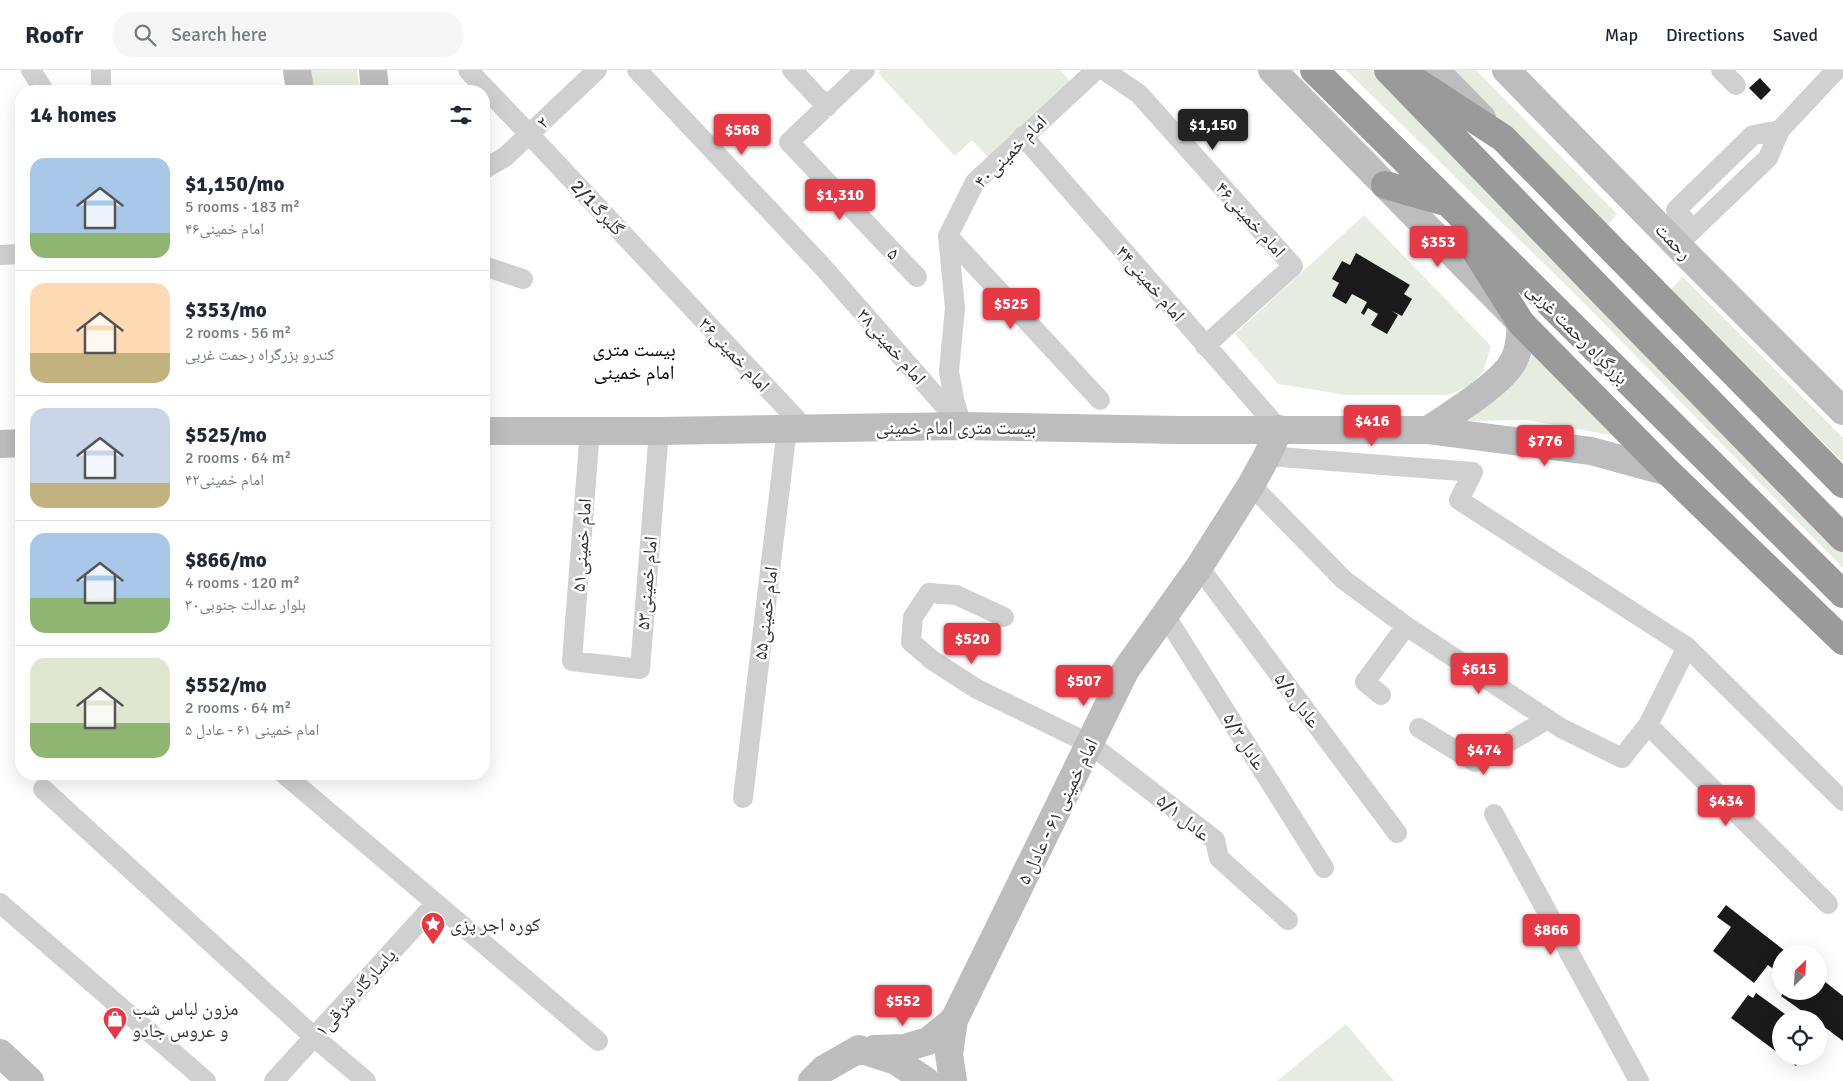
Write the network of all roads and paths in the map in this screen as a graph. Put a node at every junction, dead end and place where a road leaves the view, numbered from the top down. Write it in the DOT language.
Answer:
graph roads {
  1 [pos="31,70"];
  2 [pos="101,70"];
  3 [pos="297,70"];
  4 [pos="373,70"];
  5 [pos="468,70"];
  6 [pos="597,70"];
  7 [pos="637,70"];
  8 [pos="792,70"];
  9 [pos="866,70"];
  10 [pos="1272,70"];
  11 [pos="1314,70"];
  12 [pos="1388,70"];
  13 [pos="1398,70"];
  14 [pos="1435,70"];
  15 [pos="1506,70"];
  16 [pos="1721,70"];
  17 [pos="1836,70"];
  18 [pos="1093,72"];
  19 [pos="40,85"];
  20 [pos="101,85"];
  21 [pos="299,85"];
  22 [pos="374,85"];
  23 [pos="483,85"];
  24 [pos="1736,85"];
  25 [pos="490,93"];
  26 [pos="827,107"];
  27 [pos="530,134"];
  28 [pos="1023,136"];
  29 [pos="1503,138"];
  30 [pos="490,166"];
  31 [pos="1385,185"];
  32 [pos="1445,202"];
  33 [pos="948,236"];
  34 [pos="1685,237"];
  35 [pos="15,254"];
  36 [pos="0,255"];
  37 [pos="490,268"];
  38 [pos="916,277"];
  39 [pos="523,279"];
  40 [pos="666,280"];
  41 [pos="1521,322"];
  42 [pos="1205,346"];
  43 [pos="1100,400"];
  44 [pos="1843,411"];
  45 [pos="962,426"];
  46 [pos="795,428"];
  47 [pos="1279,429"];
  48 [pos="590,430"];
  49 [pos="1428,430"];
  50 [pos="490,431"];
  51 [pos="658,431"];
  52 [pos="15,443"];
  53 [pos="0,444"];
  54 [pos="1267,456"];
  55 [pos="1668,472"];
  56 [pos="1843,484"];
  57 [pos="1251,485"];
  58 [pos="1843,538"];
  59 [pos="1198,567"];
  60 [pos="1843,594"];
  61 [pos="1165,614"];
  62 [pos="1004,617"];
  63 [pos="1406,626"];
  64 [pos="1843,641"];
  65 [pos="1686,647"];
  66 [pos="572,661"];
  67 [pos="1381,695"];
  68 [pos="1548,719"];
  69 [pos="1648,725"];
  70 [pos="1419,728"];
  71 [pos="1090,744"];
  72 [pos="291,780"];
  73 [pos="43,789"];
  74 [pos="743,798"];
  75 [pos="1843,801"];
  76 [pos="1494,814"];
  77 [pos="1397,833"];
  78 [pos="1324,868"];
  79 [pos="0,903"];
  80 [pos="436,903"];
  81 [pos="1828,904"];
  82 [pos="1288,920"];
  83 [pos="954,1020"];
  84 [pos="314,1037"];
  85 [pos="598,1041"];
  86 [pos="859,1050"];
  87 [pos="0,1054"];
  88 [pos="30,1081"];
  89 [pos="206,1081"];
  90 [pos="274,1081"];
  91 [pos="366,1081"];
  92 [pos="812,1081"];
  93 [pos="926,1081"];
  94 [pos="953,1081"];
  95 [pos="1639,1081"];
  1 -- 19 [label="street"];
  2 -- 20 [label="street"];
  3 -- 21 [label="main road"];
  4 -- 22 [label="main road"];
  5 -- 23 [label="street, 2/1گلبرگ"];
  6 -- 27 [label="street, ۲"];
  7 -- 45 [label="street, امام خمینی۳۸"];
  8 -- 26 [label="street"];
  9 -- 26 [label="street"];
  10 -- 31 [label="main road"];
  11 -- 32 [label="highway, بزرگراه رحمت غربی"];
  12 -- 58 [label="highway"];
  13 -- 29 [label="highway"];
  14 -- 29 [label="main road"];
  15 -- 34 [label="main road, رحمت"];
  16 -- 24 [label="street"];
  17 -- 34 [label="street"];
  18 -- 28 [label="street, امام خمینی۴۰"];
  18 -- 42 [label="street, امام خمینی۴۶"];
  25 -- 27 [label="street, 2/1گلبرگ"];
  26 -- 38 [label="street, ۵"];
  27 -- 30 [label="street, ۲"];
  27 -- 40 [label="street, 2/1گلبرگ"];
  28 -- 33 [label="street, امام خمینی۴۰"];
  28 -- 42 [label="street, ۴۴امام خمینی"];
  29 -- 56 [label="highway"];
  31 -- 32 [label="highway"];
  31 -- 41 [label="main road"];
  32 -- 41 [label="highway"];
  32 -- 60 [label="highway, بزرگراه رحمت غربی"];
  33 -- 43 [label="street"];
  33 -- 45 [label="street"];
  34 -- 44 [label="main road, رحمت"];
  35 -- 36 [label="street"];
  37 -- 39 [label="street"];
  40 -- 46 [label="street, امام خمینی۳۶"];
  41 -- 49 [label="main road"];
  41 -- 55 [label="highway"];
  42 -- 47 [label="street, ۴۴امام خمینی"];
  45 -- 46 [label="main road, بیست متری امام خمینی"];
  45 -- 47 [label="main road, بیست متری امام خمینی"];
  46 -- 51 [label="main road, بیست متری امام خمینی"];
  46 -- 74 [label="street, امام خمینی۵۵"];
  47 -- 49 [label="main road, بیست متری امام خمینی"];
  47 -- 54 [label="main road, امام خمینی ۶۱ - عادل ۵"];
  48 -- 50 [label="main road, بیست متری امام خمینی"];
  48 -- 51 [label="main road, بیست متری امام خمینی"];
  48 -- 66 [label="street, امام خمینی۵۱"];
  49 -- 55 [label="main road, بیست متری امام خمینی"];
  51 -- 66 [label="street, امام خمینی۵۳"];
  52 -- 53 [label="main road"];
  54 -- 57 [label="main road, امام خمینی ۶۱ - عادل ۵"];
  54 -- 65 [label="street"];
  55 -- 64 [label="highway"];
  57 -- 59 [label="main road, امام خمینی ۶۱ - عادل ۵"];
  57 -- 63 [label="street"];
  59 -- 61 [label="main road, امام خمینی ۶۱ - عادل ۵"];
  59 -- 77 [label="street, عادل ۵/۵"];
  61 -- 71 [label="main road, امام خمینی ۶۱ - عادل ۵"];
  61 -- 78 [label="street, عادل ۵/۳"];
  62 -- 71 [label="street, عادل ۵/۱"];
  63 -- 67 [label="street"];
  63 -- 68 [label="street"];
  65 -- 69 [label="street"];
  65 -- 75 [label="street"];
  68 -- 69 [label="street"];
  68 -- 70 [label="street"];
  69 -- 81 [label="street"];
  71 -- 82 [label="street, عادل ۵/۱"];
  71 -- 83 [label="main road, امام خمینی ۶۱ - عادل ۵"];
  72 -- 80 [label="street"];
  73 -- 84 [label="street"];
  76 -- 95 [label="street"];
  79 -- 89 [label="street"];
  80 -- 84 [label="street, پاسارگاد شرقی۱"];
  80 -- 85 [label="street"];
  83 -- 86 [label="main road, امام خمینی ۶۱ - عادل ۵"];
  83 -- 94 [label="main road, امام خمینی ۶۱ - عادل ۵"];
  84 -- 90 [label="street, پاسارگاد شرقی۱"];
  84 -- 91 [label="street"];
  86 -- 92 [label="main road"];
  86 -- 93 [label="main road"];
  87 -- 88 [label="main road"];
}
